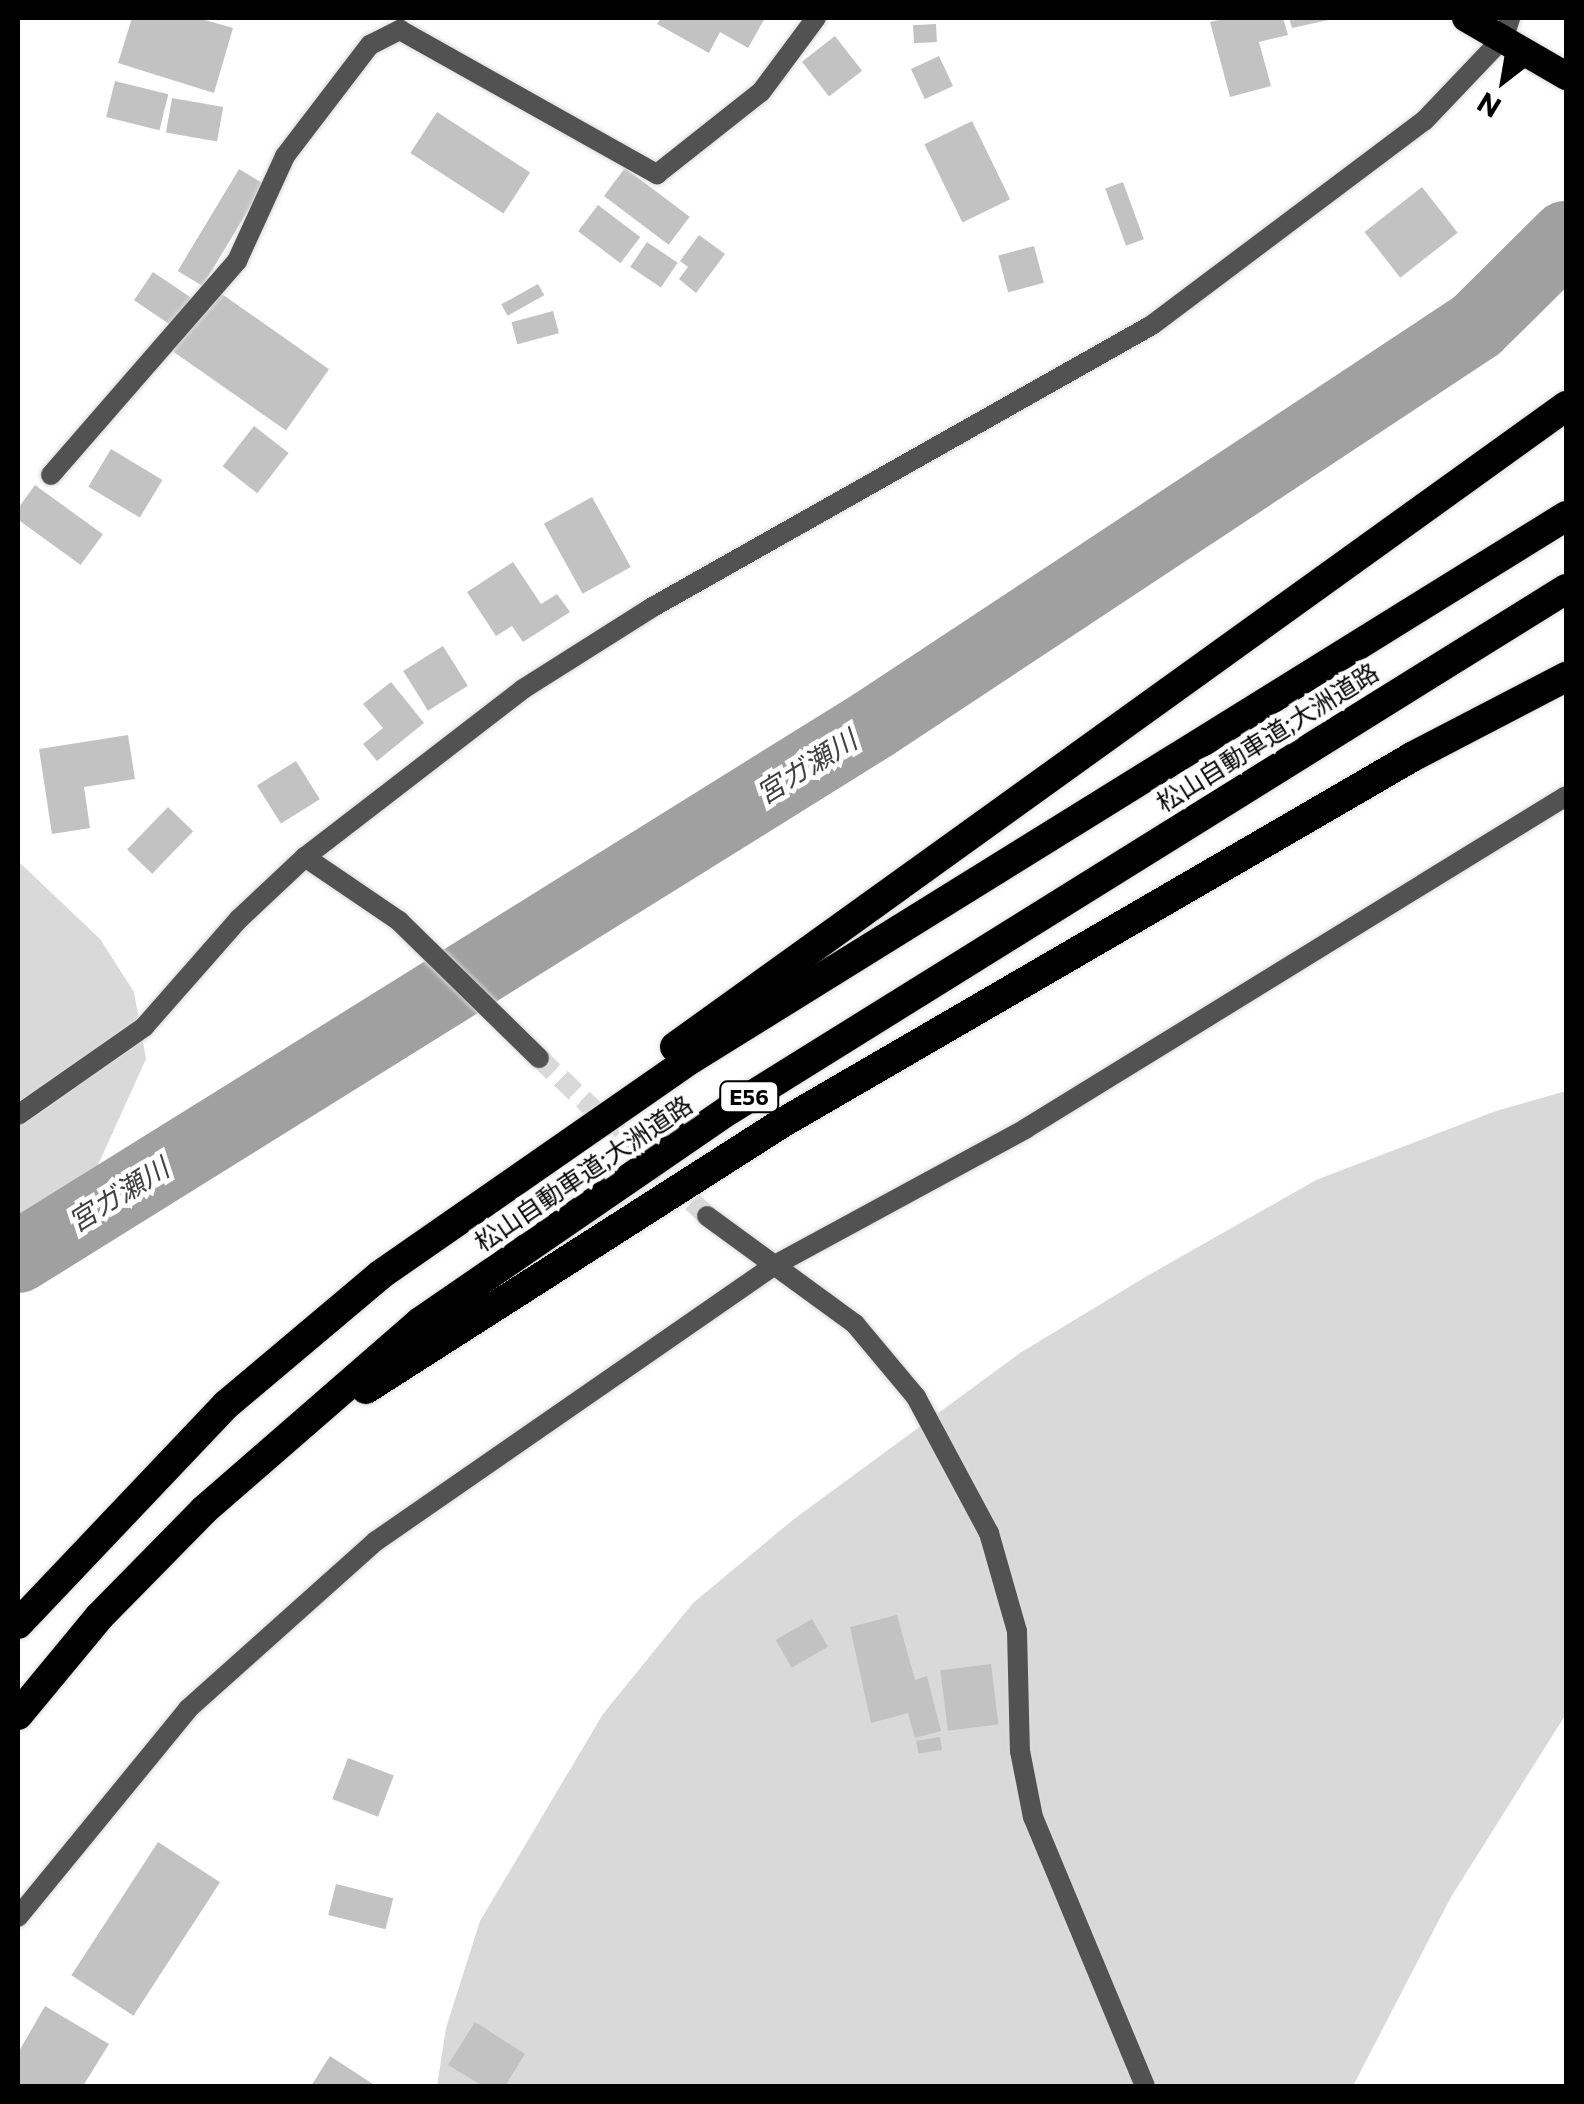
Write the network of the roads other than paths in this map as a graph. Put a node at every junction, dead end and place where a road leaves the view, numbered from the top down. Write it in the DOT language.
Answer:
graph roads {
  1 [pos="816,18"];
  2 [pos="1466,18"];
  3 [pos="1507,27"];
  4 [pos="1566,76"];
  5 [pos="1566,406"];
  6 [pos="51,475"];
  7 [pos="1566,516"];
  8 [pos="1566,589"];
  9 [pos="1566,676"];
  10 [pos="1566,796"];
  11 [pos="305,857"];
  12 [pos="539,1058"];
  13 [pos="18,1115"];
  14 [pos="707,1216"];
  15 [pos="775,1265"];
  16 [pos="380,1275"];
  17 [pos="272,1448"];
  18 [pos="18,1624"];
  19 [pos="18,1715"];
  20 [pos="18,1917"];
  21 [pos="1145,2086"];
  1 -- 6 [label="street"];
  2 -- 3 [label="highway"];
  3 -- 4 [label="highway"];
  3 -- 11 [label="street"];
  5 -- 16 [label="highway"];
  7 -- 16 [label="highway, 松山自動車道;大洲道路 / E56"];
  8 -- 17 [label="highway, 松山自動車道;大洲道路 / E56"];
  9 -- 17 [label="highway"];
  10 -- 15 [label="street"];
  11 -- 12 [label="street"];
  11 -- 13 [label="street"];
  14 -- 15 [label="street"];
  15 -- 20 [label="street"];
  15 -- 21 [label="street"];
  16 -- 18 [label="highway, 松山自動車道;大洲道路 / E56"];
  17 -- 19 [label="highway, 松山自動車道;大洲道路 / E56"];
}
